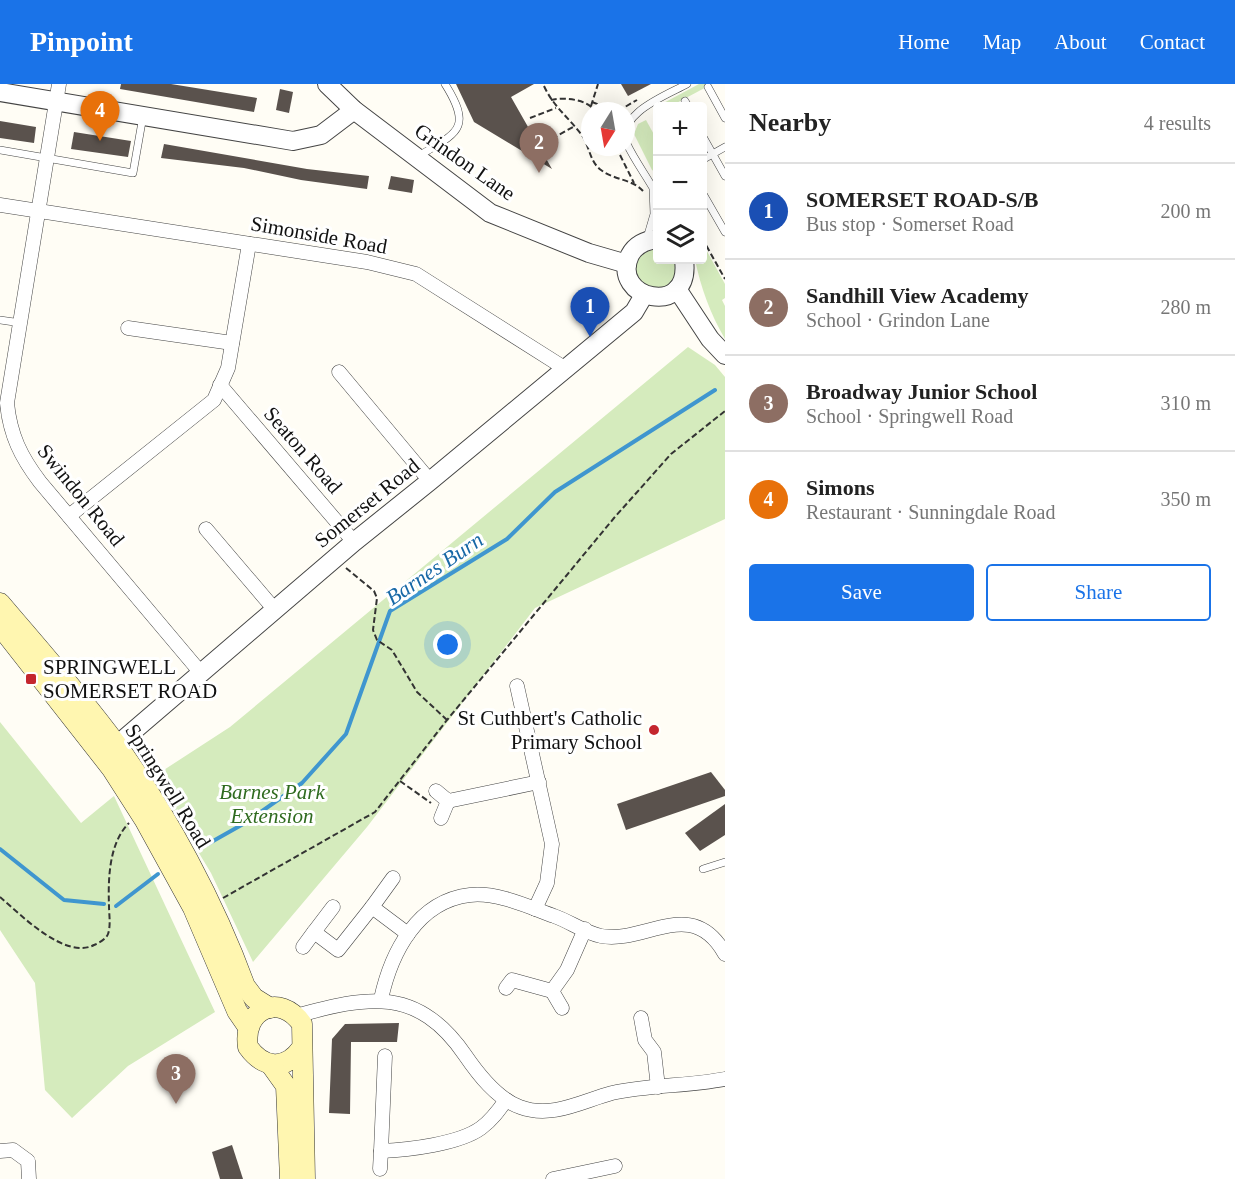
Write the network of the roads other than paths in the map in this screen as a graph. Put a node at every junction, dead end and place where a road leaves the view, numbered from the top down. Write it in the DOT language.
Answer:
graph roads {
  1 [pos="327,84"];
  2 [pos="445,84"];
  3 [pos="687,84"];
  4 [pos="708,87"];
  5 [pos="0,92"];
  6 [pos="58,92"];
  7 [pos="354,110"];
  8 [pos="143,116"];
  9 [pos="725,118"];
  10 [pos="707,144"];
  11 [pos="725,147"];
  12 [pos="0,150"];
  13 [pos="712,154"];
  14 [pos="417,157"];
  15 [pos="707,157"];
  16 [pos="47,159"];
  17 [pos="725,176"];
  18 [pos="653,184"];
  19 [pos="707,201"];
  20 [pos="0,205"];
  21 [pos="654,210"];
  22 [pos="39,211"];
  23 [pos="725,232"];
  24 [pos="652,239"];
  25 [pos="249,244"];
  26 [pos="627,264"];
  27 [pos="685,264"];
  28 [pos="677,289"];
  29 [pos="644,295"];
  30 [pos="0,320"];
  31 [pos="21,322"];
  32 [pos="128,328"];
  33 [pos="232,343"];
  34 [pos="725,355"];
  35 [pos="566,369"];
  36 [pos="339,372"];
  37 [pos="220,386"];
  38 [pos="430,482"];
  39 [pos="69,516"];
  40 [pos="206,529"];
  41 [pos="354,542"];
  42 [pos="0,603"];
  43 [pos="274,610"];
  44 [pos="0,626"];
  45 [pos="201,673"];
  46 [pos="517,686"];
  47 [pos="110,751"];
  48 [pos="539,782"];
  49 [pos="436,791"];
  50 [pos="725,862"];
  51 [pos="703,869"];
  52 [pos="393,878"];
  53 [pos="333,907"];
  54 [pos="372,907"];
  55 [pos="535,909"];
  56 [pos="585,929"];
  57 [pos="314,932"];
  58 [pos="408,934"];
  59 [pos="303,947"];
  60 [pos="725,954"];
  61 [pos="506,988"];
  62 [pos="552,991"];
  63 [pos="381,999"];
  64 [pos="270,1008"];
  65 [pos="562,1008"];
  66 [pos="296,1016"];
  67 [pos="642,1018"];
  68 [pos="248,1027"];
  69 [pos="301,1049"];
  70 [pos="385,1056"];
  71 [pos="271,1065"];
  72 [pos="725,1079"];
  73 [pos="658,1087"];
  74 [pos="506,1100"];
  75 [pos="0,1151"];
  76 [pos="381,1151"];
  77 [pos="615,1166"];
  78 [pos="380,1168"];
  79 [pos="574,1177"];
  80 [pos="29,1179"];
  81 [pos="290,1179"];
  82 [pos="305,1179"];
  83 [pos="553,1179"];
  1 -- 7 [label="street, Grindon Lane"];
  2 -- 14 [label="lane"];
  3 -- 18 [label="lane"];
  4 -- 9 [label="lane"];
  5 -- 6 [label="street"];
  6 -- 8 [label="street"];
  6 -- 16 [label="street, Swindon Road"];
  7 -- 8 [label="street"];
  7 -- 14 [label="street, Grindon Lane"];
  8 -- 16 [label="lane"];
  10 -- 13 [label="lane"];
  11 -- 13 [label="lane"];
  12 -- 16 [label="lane"];
  13 -- 15 [label="lane"];
  13 -- 17 [label="lane"];
  14 -- 26 [label="street, Grindon Lane"];
  16 -- 22 [label="street, Swindon Road"];
  19 -- 23 [label="lane"];
  20 -- 22 [label="street, Simonside Road"];
  21 -- 24 [label="lane"];
  22 -- 25 [label="street, Simonside Road"];
  22 -- 31 [label="street, Swindon Road"];
  24 -- 26 [label="street"];
  25 -- 33 [label="street"];
  25 -- 35 [label="street, Simonside Road"];
  26 -- 29 [label="street"];
  27 -- 28 [label="street"];
  28 -- 29 [label="street"];
  28 -- 34 [label="street"];
  29 -- 35 [label="street, Somerset Road"];
  30 -- 31 [label="lane"];
  31 -- 39 [label="street, Swindon Road"];
  32 -- 33 [label="street"];
  33 -- 37 [label="street"];
  35 -- 38 [label="street, Somerset Road"];
  36 -- 38 [label="street"];
  37 -- 39 [label="street"];
  37 -- 41 [label="street, Seaton Road"];
  38 -- 41 [label="street, Somerset Road"];
  39 -- 45 [label="street, Swindon Road"];
  40 -- 43 [label="street"];
  41 -- 43 [label="street, Somerset Road"];
  42 -- 47 [label="main road, Springwell Road"];
  43 -- 45 [label="street, Somerset Road"];
  44 -- 47 [label="main road, Springwell Road"];
  45 -- 47 [label="street, Somerset Road"];
  46 -- 48 [label="street"];
  47 -- 64 [label="main road, Springwell Road"];
  47 -- 68 [label="main road, Springwell Road"];
  48 -- 49 [label="street"];
  48 -- 55 [label="street"];
  50 -- 51 [label="lane"];
  52 -- 54 [label="street"];
  53 -- 57 [label="street"];
  54 -- 57 [label="street"];
  54 -- 58 [label="street"];
  55 -- 56 [label="street"];
  55 -- 58 [label="street"];
  56 -- 60 [label="street"];
  56 -- 62 [label="street"];
  57 -- 59 [label="street"];
  58 -- 63 [label="street"];
  61 -- 62 [label="street"];
  62 -- 65 [label="street"];
  63 -- 66 [label="street"];
  63 -- 74 [label="street"];
  64 -- 66 [label="main road, Springwell Road"];
  64 -- 68 [label="main road"];
  66 -- 69 [label="main road"];
  67 -- 73 [label="street"];
  68 -- 71 [label="main road, Springwell Road"];
  69 -- 71 [label="main road"];
  69 -- 82 [label="main road"];
  70 -- 76 [label="street"];
  71 -- 81 [label="main road, Springwell Road"];
  72 -- 73 [label="street"];
  73 -- 74 [label="street"];
  74 -- 76 [label="street"];
  75 -- 80 [label="street"];
  76 -- 78 [label="street"];
  77 -- 79 [label="street"];
  79 -- 83 [label="street"];
}
